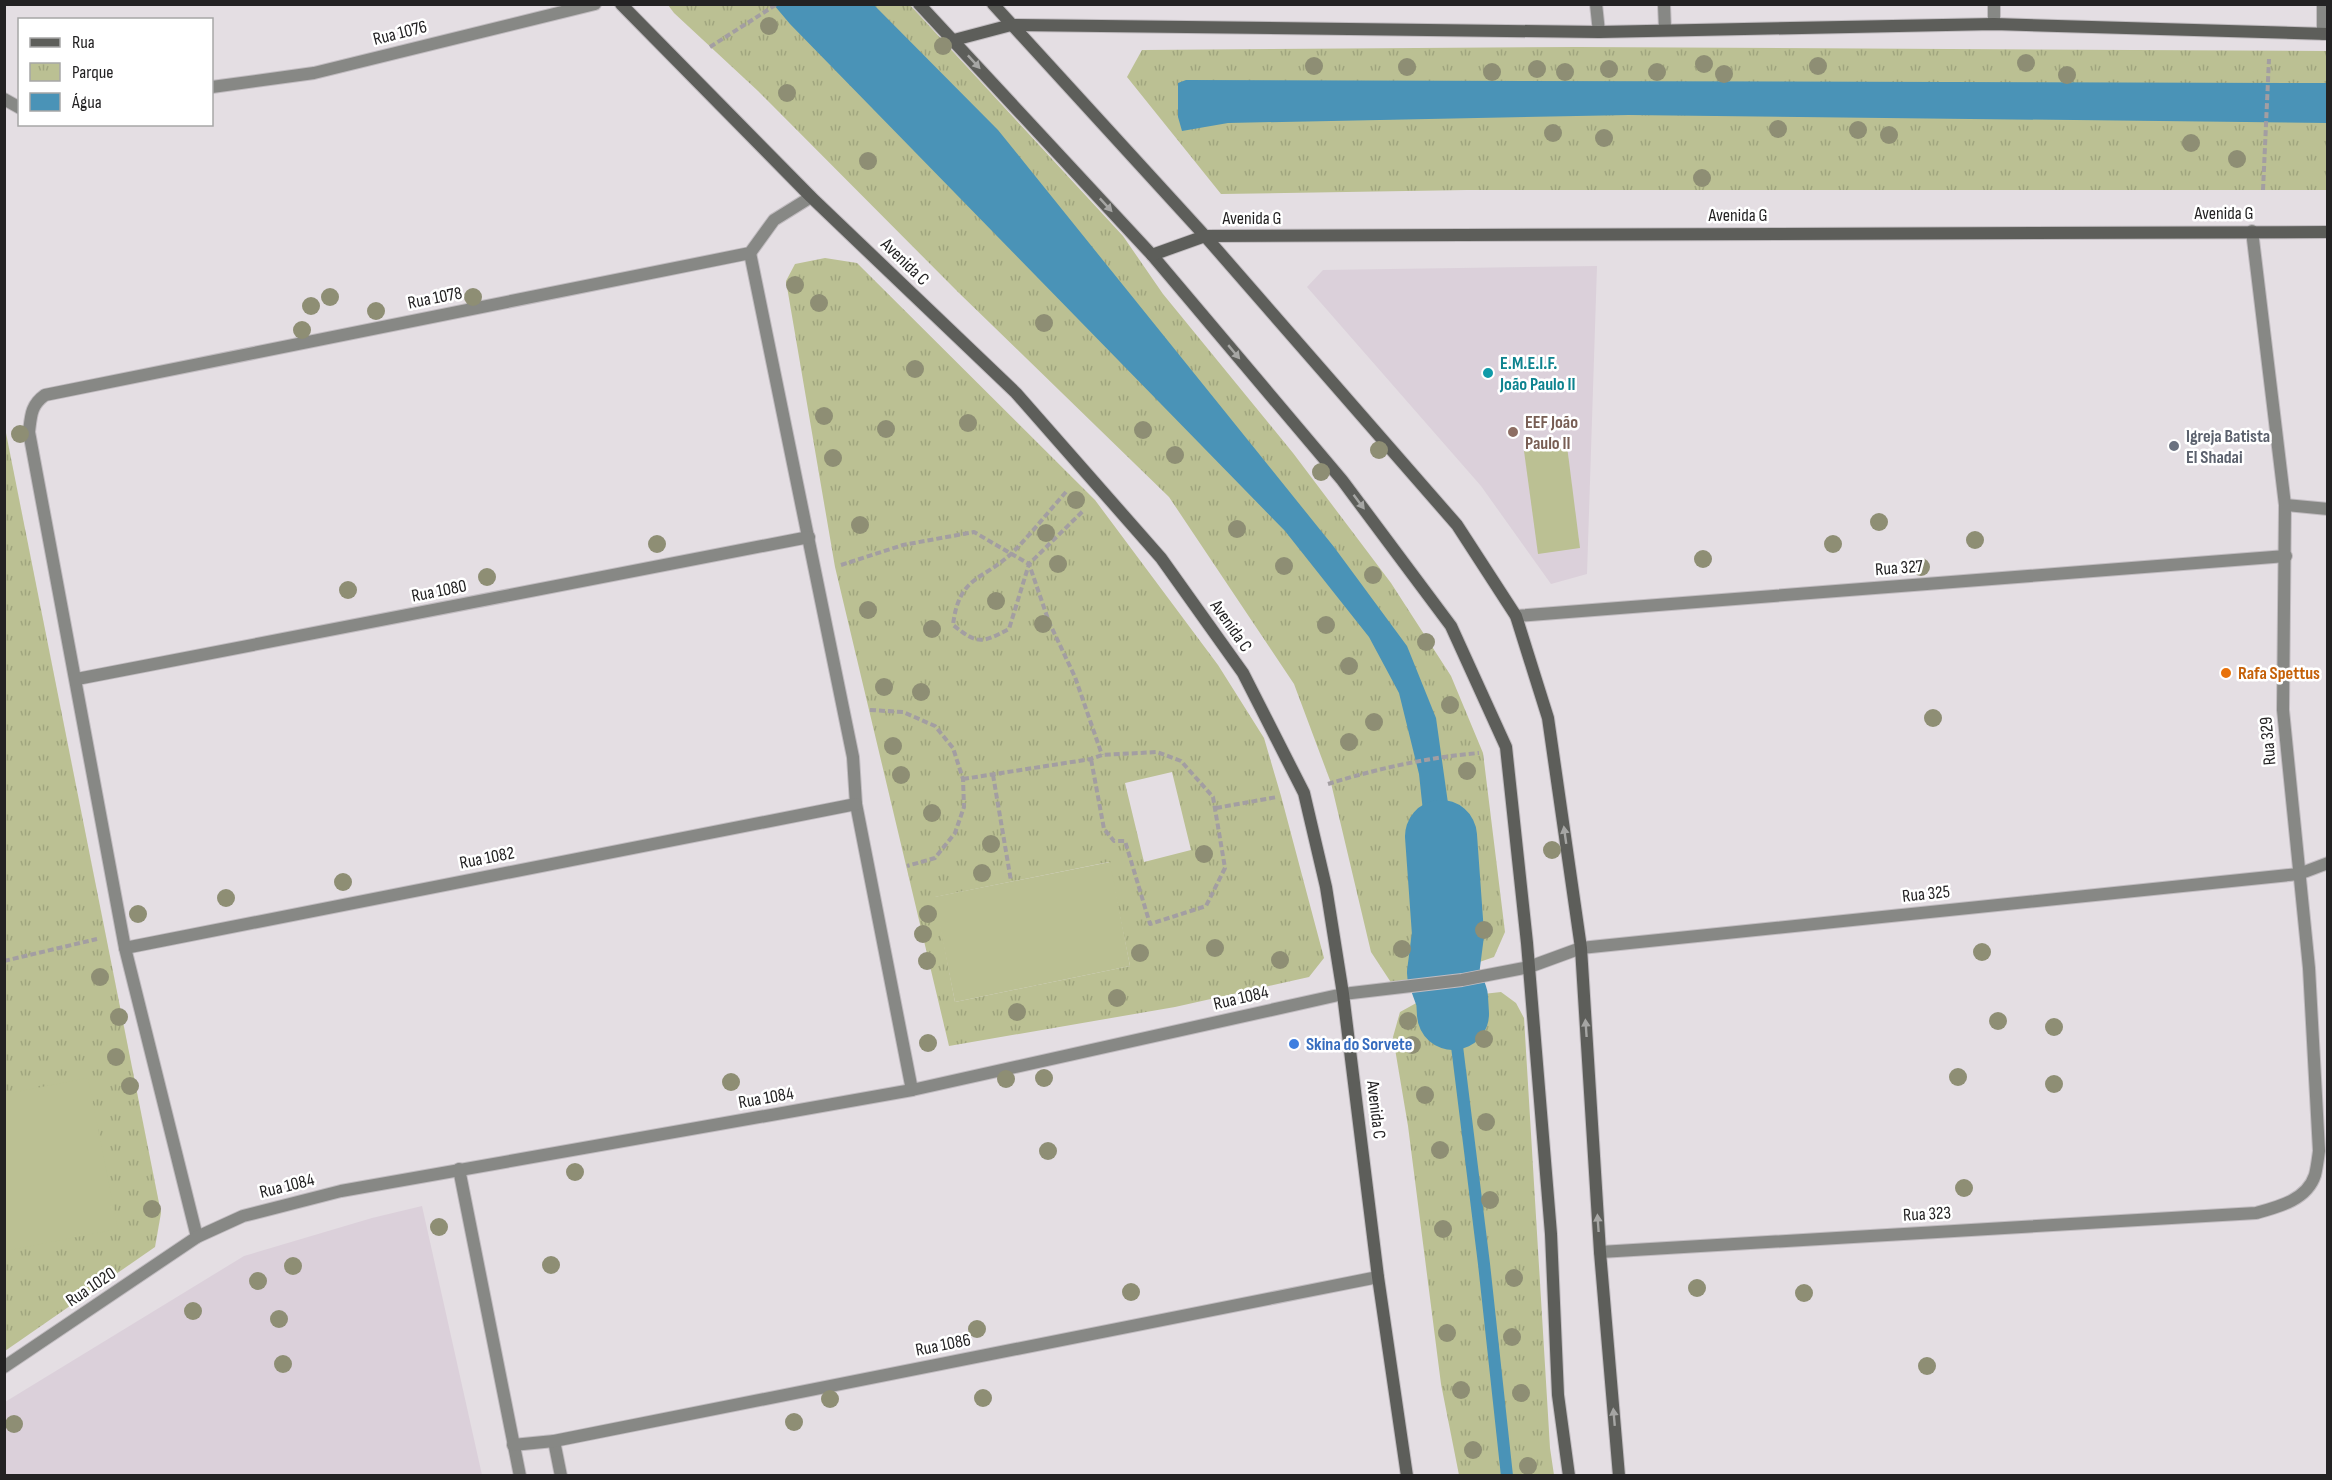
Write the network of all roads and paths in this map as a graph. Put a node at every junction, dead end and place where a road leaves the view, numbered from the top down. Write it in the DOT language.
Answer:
graph roads {
  1 [pos="595,4"];
  2 [pos="621,4"];
  3 [pos="777,4"];
  4 [pos="919,4"];
  5 [pos="993,4"];
  6 [pos="1596,4"];
  7 [pos="1664,4"];
  8 [pos="1994,4"];
  9 [pos="2324,4"];
  10 [pos="1994,24"];
  11 [pos="1011,25"];
  12 [pos="1665,29"];
  13 [pos="1599,32"];
  14 [pos="2325,34"];
  15 [pos="954,40"];
  16 [pos="710,47"];
  17 [pos="2270,57"];
  18 [pos="213,87"];
  19 [pos="4,99"];
  20 [pos="18,107"];
  21 [pos="2263,190"];
  22 [pos="811,197"];
  23 [pos="2252,231"];
  24 [pos="2328,232"];
  25 [pos="1205,236"];
  26 [pos="750,253"];
  27 [pos="1152,255"];
  28 [pos="1069,488"];
  29 [pos="2285,505"];
  30 [pos="1087,508"];
  31 [pos="2328,509"];
  32 [pos="809,537"];
  33 [pos="1012,553"];
  34 [pos="2286,556"];
  35 [pos="1029,564"];
  36 [pos="835,567"];
  37 [pos="1516,616"];
  38 [pos="76,679"];
  39 [pos="869,710"];
  40 [pos="1483,753"];
  41 [pos="1102,755"];
  42 [pos="1091,759"];
  43 [pos="993,775"];
  44 [pos="963,779"];
  45 [pos="1331,783"];
  46 [pos="1281,796"];
  47 [pos="856,804"];
  48 [pos="1216,808"];
  49 [pos="2328,863"];
  50 [pos="907,866"];
  51 [pos="2299,874"];
  52 [pos="1011,881"];
  53 [pos="108,937"];
  54 [pos="125,948"];
  55 [pos="1581,948"];
  56 [pos="4,961"];
  57 [pos="1529,967"];
  58 [pos="1462,980"];
  59 [pos="1343,994"];
  60 [pos="912,1090"];
  61 [pos="459,1169"];
  62 [pos="2256,1213"];
  63 [pos="197,1237"];
  64 [pos="1600,1252"];
  65 [pos="1378,1277"];
  66 [pos="4,1367"];
  67 [pos="554,1441"];
  68 [pos="513,1445"];
  69 [pos="520,1476"];
  70 [pos="561,1476"];
  71 [pos="1407,1476"];
  72 [pos="1569,1476"];
  73 [pos="1619,1476"];
  1 -- 18 [label="street, Rua 1076"];
  2 -- 22 [label="street, Avenida C"];
  3 -- 16 [label="path"];
  4 -- 15 [label="street"];
  5 -- 11 [label="street"];
  6 -- 13 [label="street"];
  7 -- 12 [label="street"];
  8 -- 10 [label="street"];
  9 -- 14 [label="street"];
  10 -- 12 [label="street"];
  10 -- 14 [label="street"];
  11 -- 13 [label="street"];
  11 -- 15 [label="street"];
  11 -- 25 [label="street"];
  12 -- 13 [label="street"];
  15 -- 27 [label="street, one-way"];
  17 -- 21 [label="path"];
  19 -- 20 [label="street"];
  22 -- 26 [label="street"];
  22 -- 59 [label="street, Avenida C"];
  23 -- 24 [label="street, Avenida G"];
  23 -- 25 [label="street, Avenida G"];
  23 -- 29 [label="street, Rua 329"];
  25 -- 27 [label="street, Avenida G"];
  25 -- 37 [label="street"];
  26 -- 32 [label="street"];
  26 -- 38 [label="street, Rua 1078"];
  27 -- 57 [label="street, one-way"];
  28 -- 33 [label="path"];
  29 -- 31 [label="street"];
  29 -- 34 [label="street, Rua 329"];
  30 -- 35 [label="path"];
  32 -- 38 [label="street, Rua 1080"];
  32 -- 47 [label="street"];
  33 -- 35 [label="path"];
  33 -- 35 [label="path"];
  33 -- 36 [label="path"];
  34 -- 37 [label="street, Rua 327"];
  34 -- 51 [label="street, Rua 329"];
  35 -- 41 [label="path"];
  55 -- 37 [label="street, one-way"];
  38 -- 54 [label="street"];
  39 -- 44 [label="path"];
  40 -- 45 [label="path"];
  41 -- 42 [label="path"];
  41 -- 48 [label="path"];
  42 -- 43 [label="path"];
  42 -- 48 [label="path"];
  43 -- 44 [label="path"];
  43 -- 52 [label="path"];
  44 -- 50 [label="path"];
  46 -- 48 [label="path"];
  47 -- 54 [label="street, Rua 1082"];
  47 -- 60 [label="street"];
  49 -- 51 [label="street, Rua 325"];
  51 -- 55 [label="street, Rua 325"];
  51 -- 62 [label="street, Rua 329"];
  53 -- 56 [label="path"];
  54 -- 63 [label="street"];
  55 -- 57 [label="street, Rua 325"];
  64 -- 55 [label="street, one-way"];
  57 -- 58 [label="street, Rua 325"];
  57 -- 72 [label="street"];
  58 -- 59 [label="street, Rua 1084"];
  59 -- 60 [label="street, Rua 1084"];
  59 -- 65 [label="street, Avenida C"];
  60 -- 61 [label="street, Rua 1084"];
  61 -- 63 [label="street, Rua 1084"];
  61 -- 68 [label="street"];
  62 -- 64 [label="street, Rua 323"];
  63 -- 66 [label="street, Rua 1020"];
  73 -- 64 [label="street, one-way"];
  65 -- 67 [label="street, Rua 1086"];
  65 -- 71 [label="street, Avenida C"];
  67 -- 68 [label="street, Rua 1086"];
  67 -- 70 [label="street"];
  68 -- 69 [label="street"];
}
